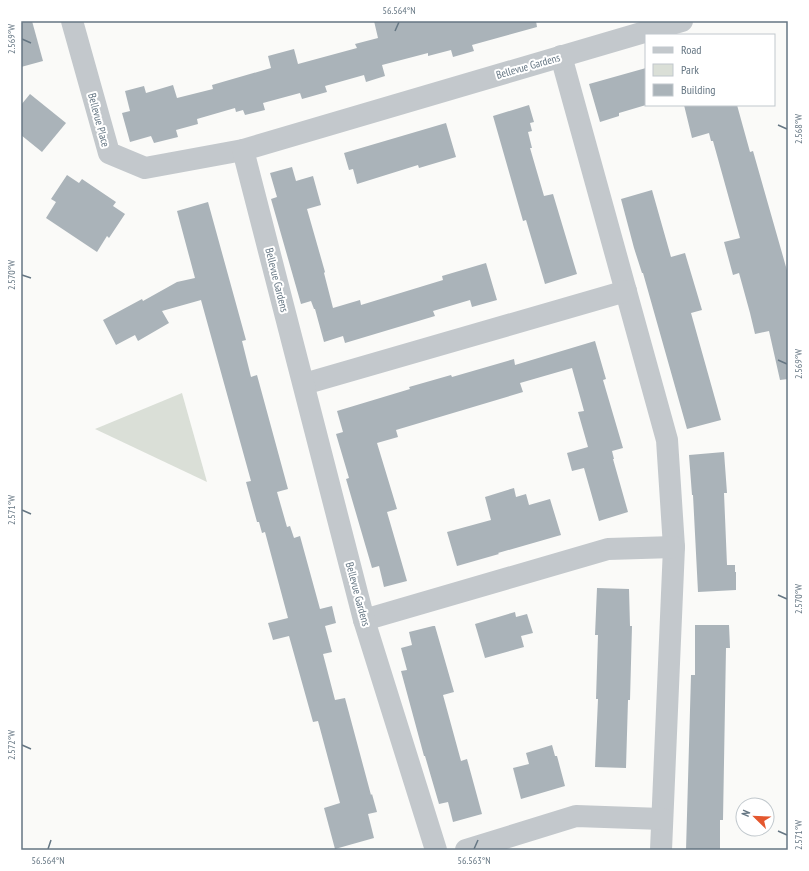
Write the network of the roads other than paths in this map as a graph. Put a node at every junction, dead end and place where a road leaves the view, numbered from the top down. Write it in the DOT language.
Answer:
graph roads {
  1 [pos="72,21"];
  2 [pos="682,21"];
  3 [pos="561,56"];
  4 [pos="243,150"];
  5 [pos="626,291"];
  6 [pos="304,384"];
  7 [pos="674,547"];
  8 [pos="364,620"];
  9 [pos="662,820"];
  10 [pos="436,850"];
  11 [pos="466,850"];
  12 [pos="661,850"];
  1 -- 4 [label="street, Bellevue Place"];
  2 -- 3 [label="street, Bellevue Gardens"];
  3 -- 4 [label="street, Bellevue Gardens"];
  3 -- 5 [label="street"];
  4 -- 6 [label="street, Bellevue Gardens"];
  5 -- 6 [label="street"];
  5 -- 7 [label="street"];
  6 -- 8 [label="street, Bellevue Gardens"];
  7 -- 8 [label="street"];
  7 -- 9 [label="street"];
  8 -- 10 [label="street, Bellevue Gardens"];
  9 -- 11 [label="street"];
  9 -- 12 [label="street"];
}
